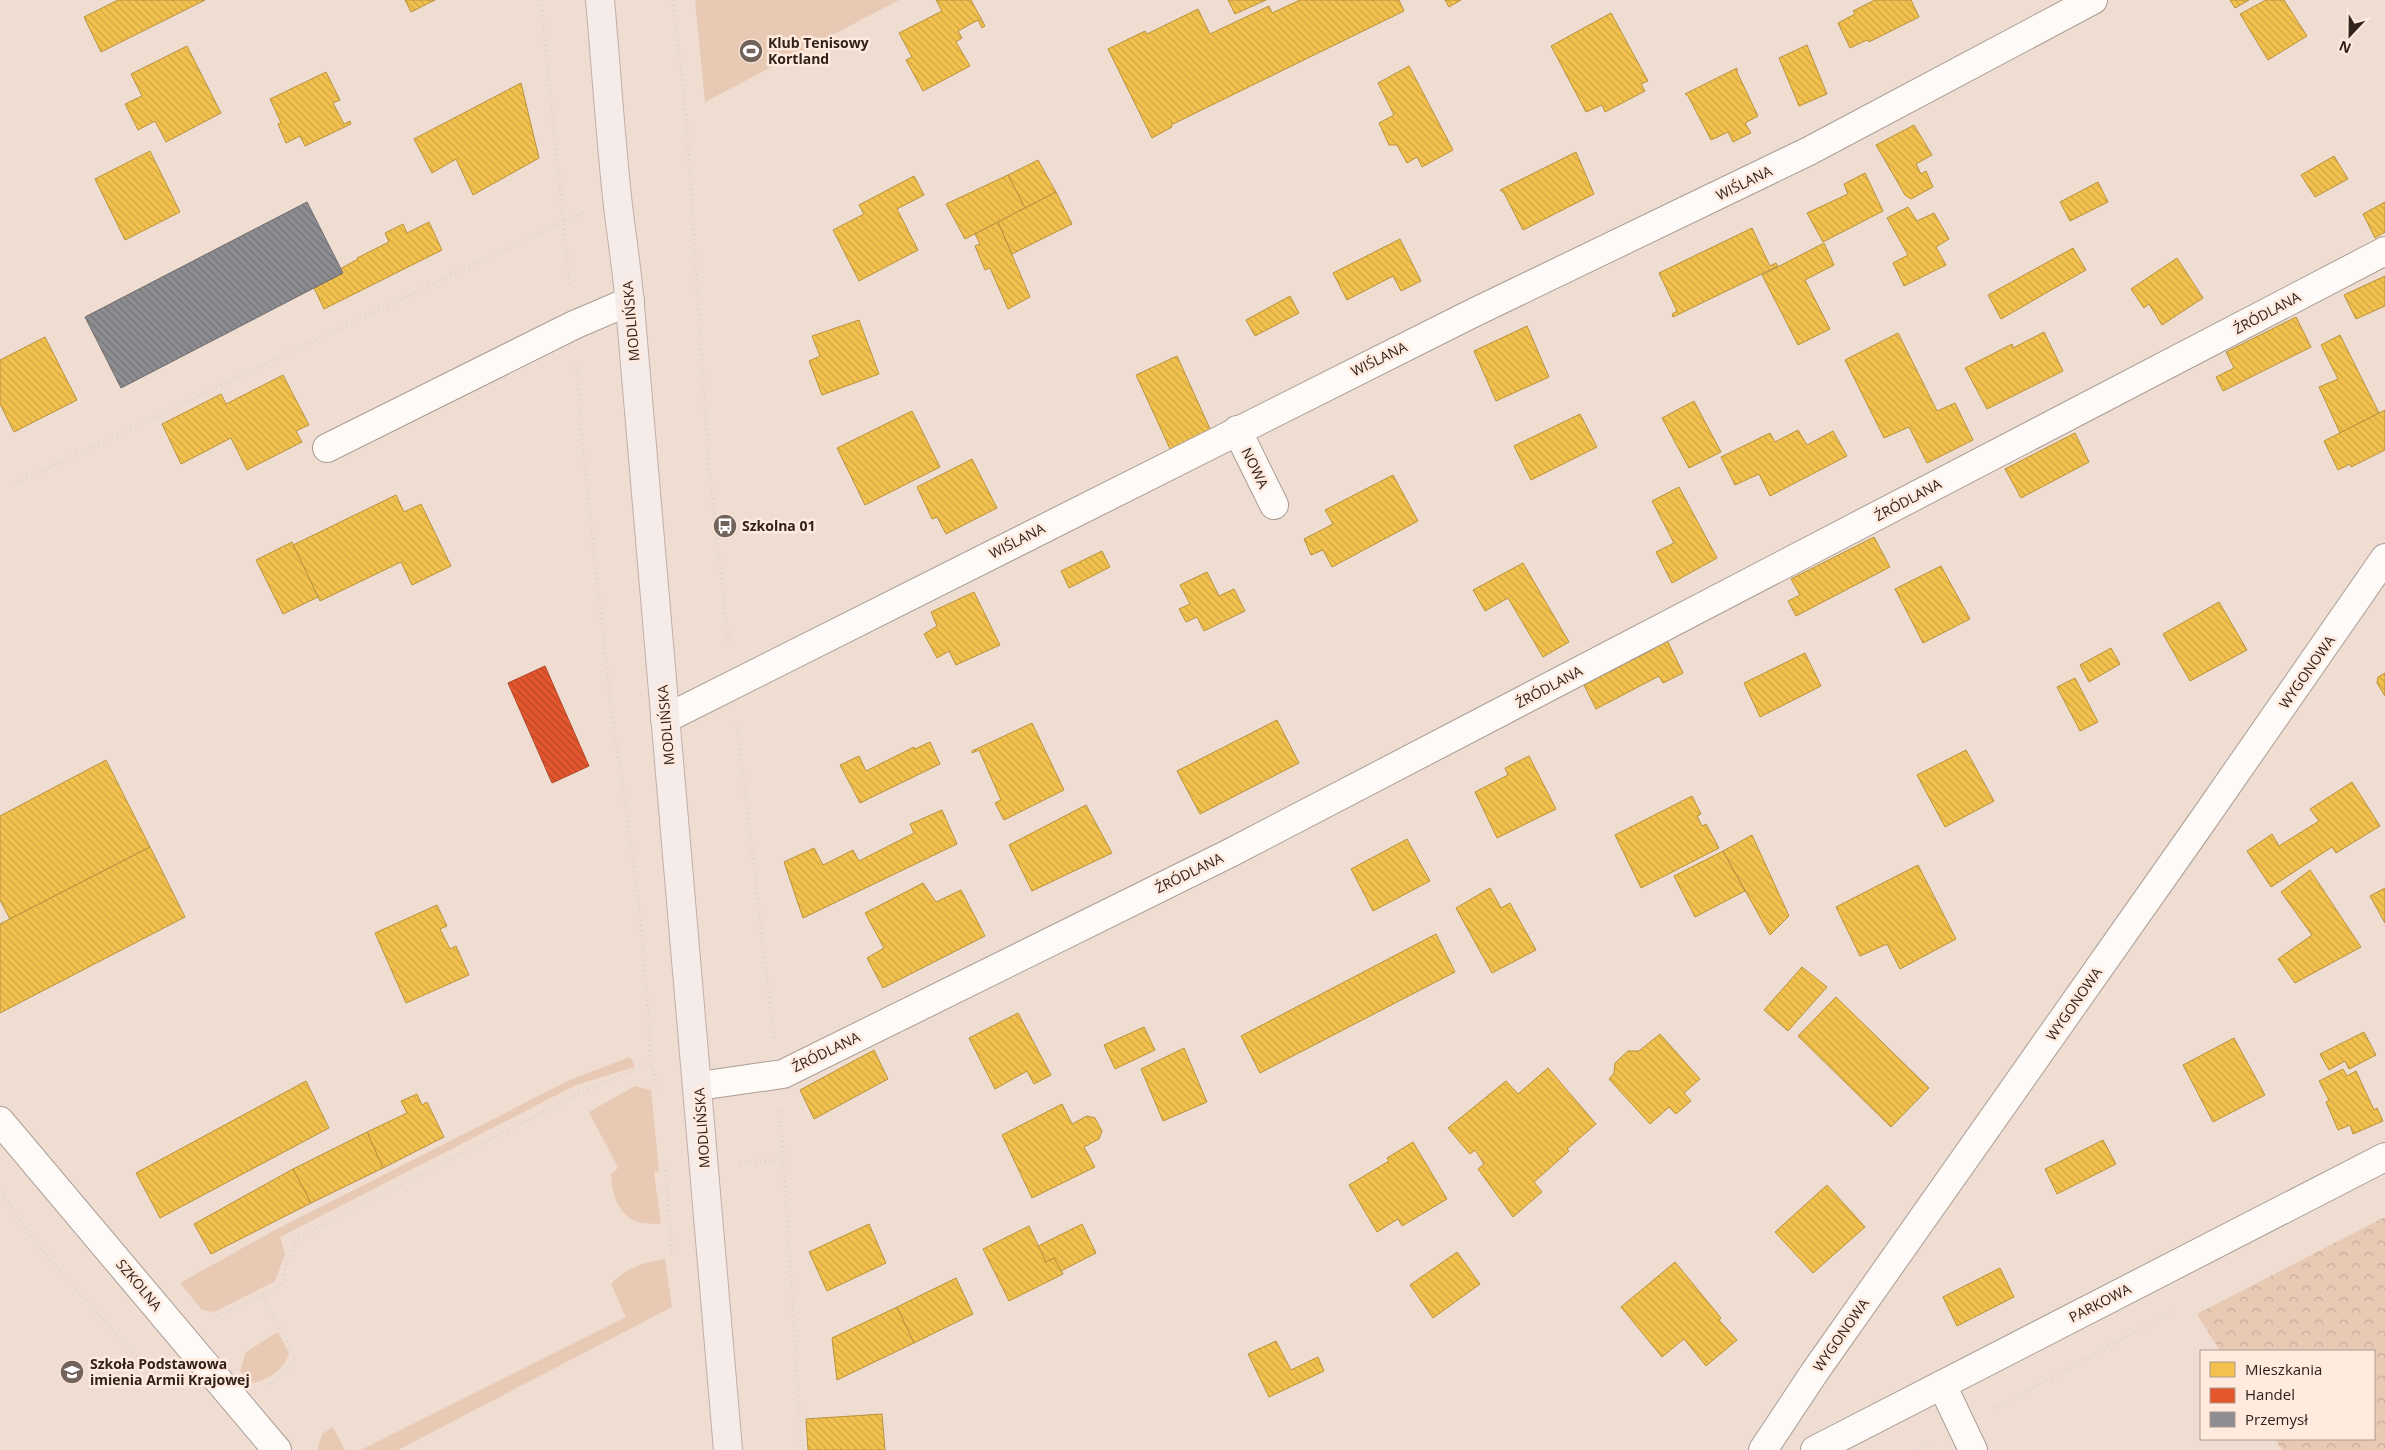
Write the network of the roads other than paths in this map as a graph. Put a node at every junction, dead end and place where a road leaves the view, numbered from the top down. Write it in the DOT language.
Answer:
graph roads {
  1 [pos="600,0"];
  2 [pos="2093,0"];
  3 [pos="2385,252"];
  4 [pos="630,300"];
  5 [pos="1237,430"];
  6 [pos="327,448"];
  7 [pos="1274,505"];
  8 [pos="2385,558"];
  9 [pos="665,719"];
  10 [pos="699,1086"];
  11 [pos="0,1121"];
  12 [pos="2385,1157"];
  13 [pos="1942,1385"];
  14 [pos="1968,1438"];
  15 [pos="277,1450"];
  16 [pos="728,1450"];
  17 [pos="1763,1450"];
  18 [pos="1815,1450"];
  1 -- 4 [label="main road, MODLIŃSKA"];
  2 -- 5 [label="street, WIŚLANA"];
  3 -- 10 [label="street, ŹRÓDLANA"];
  4 -- 6 [label="street"];
  4 -- 9 [label="main road, MODLIŃSKA"];
  5 -- 7 [label="street, NOWA"];
  5 -- 9 [label="street, WIŚLANA"];
  8 -- 17 [label="street, WYGONOWA"];
  9 -- 10 [label="main road, MODLIŃSKA"];
  10 -- 16 [label="main road, MODLIŃSKA"];
  11 -- 15 [label="street, SZKOLNA"];
  12 -- 13 [label="street, PARKOWA"];
  13 -- 14 [label="street"];
  13 -- 18 [label="street, PARKOWA"];
}
